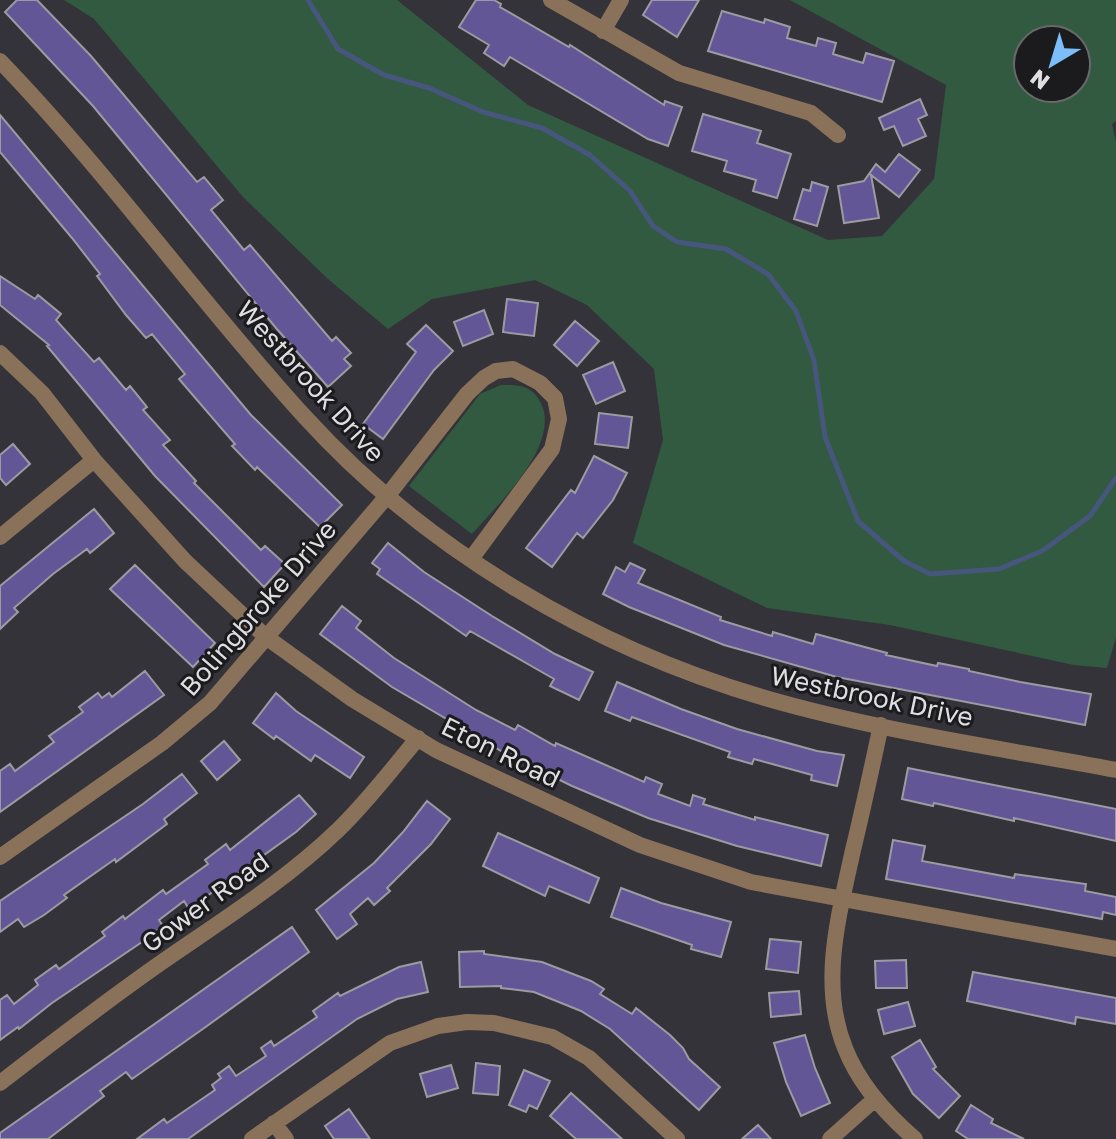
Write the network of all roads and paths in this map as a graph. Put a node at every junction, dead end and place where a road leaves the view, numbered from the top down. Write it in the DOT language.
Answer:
graph roads {
  1 [pos="551,0"];
  2 [pos="621,0"];
  3 [pos="603,31"];
  4 [pos="0,61"];
  5 [pos="838,135"];
  6 [pos="0,353"];
  7 [pos="94,460"];
  8 [pos="388,495"];
  9 [pos="0,537"];
  10 [pos="471,559"];
  11 [pos="266,637"];
  12 [pos="881,725"];
  13 [pos="418,738"];
  14 [pos="1116,770"];
  15 [pos="0,857"];
  16 [pos="842,900"];
  17 [pos="1116,949"];
  18 [pos="0,1083"];
  19 [pos="875,1099"];
  20 [pos="274,1123"];
  21 [pos="252,1139"];
  22 [pos="286,1139"];
  23 [pos="677,1139"];
  24 [pos="830,1139"];
  25 [pos="915,1139"];
  1 -- 3 [label="street"];
  2 -- 3 [label="street"];
  3 -- 5 [label="street"];
  4 -- 8 [label="street, Westbrook Drive"];
  6 -- 7 [label="street, Eton Road"];
  7 -- 9 [label="street"];
  7 -- 11 [label="street, Eton Road"];
  8 -- 10 [label="street, Westbrook Drive"];
  8 -- 10 [label="street, Bolingbroke Drive"];
  8 -- 11 [label="street, Bolingbroke Drive"];
  10 -- 12 [label="street, Westbrook Drive"];
  11 -- 13 [label="street, Eton Road"];
  11 -- 15 [label="street, Bolingbroke Drive"];
  12 -- 14 [label="street, Westbrook Drive"];
  12 -- 16 [label="street"];
  13 -- 16 [label="street, Eton Road"];
  13 -- 18 [label="street, Gower Road"];
  16 -- 17 [label="street, Eton Road"];
  16 -- 19 [label="street"];
  19 -- 24 [label="street"];
  19 -- 25 [label="street"];
  20 -- 21 [label="street"];
  20 -- 22 [label="street"];
  20 -- 23 [label="street"];
}
